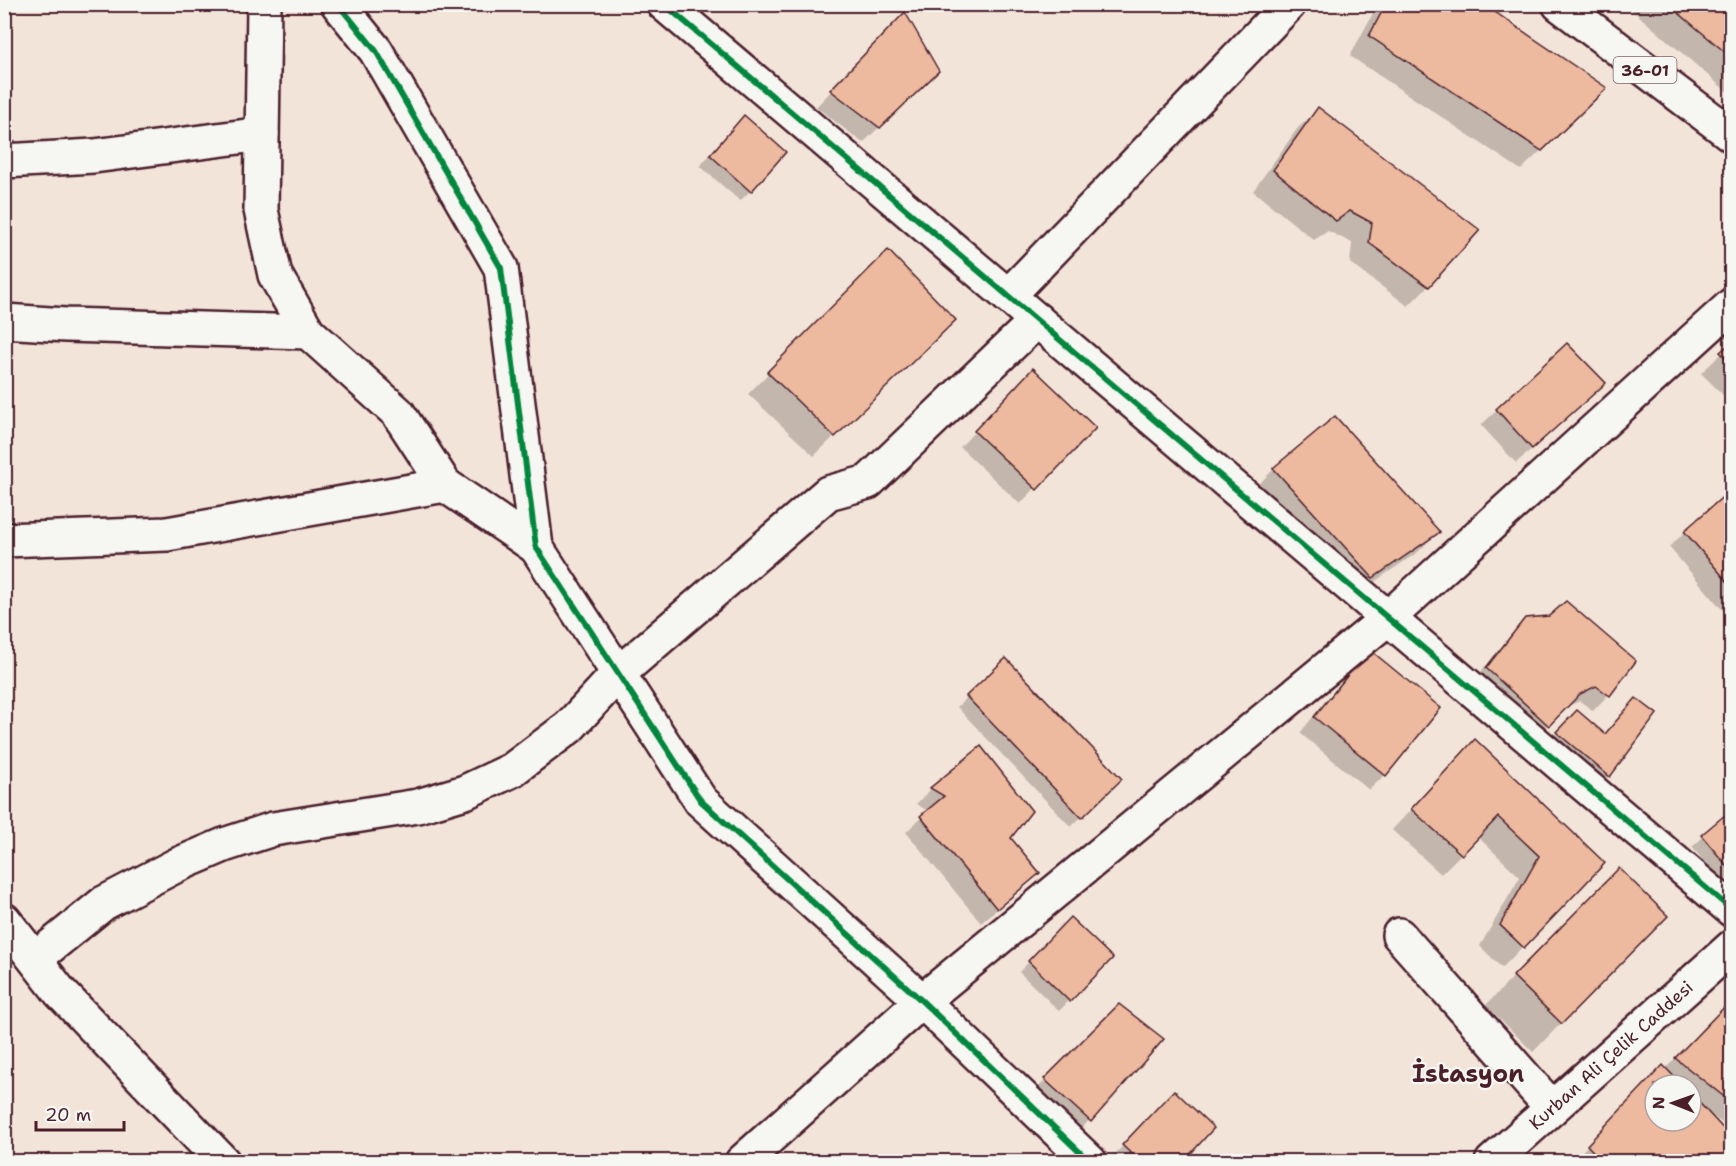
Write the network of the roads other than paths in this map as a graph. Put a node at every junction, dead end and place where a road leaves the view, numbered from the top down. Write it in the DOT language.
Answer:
graph roads {
  1 [pos="264,4"];
  2 [pos="338,4"];
  3 [pos="664,4"];
  4 [pos="1288,4"];
  5 [pos="1559,4"];
  6 [pos="262,134"];
  7 [pos="1731,135"];
  8 [pos="4,162"];
  9 [pos="1008,296"];
  10 [pos="1731,304"];
  11 [pos="1036,320"];
  12 [pos="4,321"];
  13 [pos="308,332"];
  14 [pos="445,485"];
  15 [pos="4,540"];
  16 [pos="536,548"];
  17 [pos="1388,618"];
  18 [pos="618,674"];
  19 [pos="1731,910"];
  20 [pos="4,920"];
  21 [pos="1399,935"];
  22 [pos="1731,947"];
  23 [pos="35,959"];
  24 [pos="922,1001"];
  25 [pos="1552,1108"];
  26 [pos="223,1161"];
  27 [pos="742,1161"];
  28 [pos="1090,1161"];
  29 [pos="1492,1161"];
  1 -- 6 [label="street"];
  2 -- 16 [label="street"];
  3 -- 9 [label="street"];
  4 -- 9 [label="street"];
  5 -- 7 [label="street, 36-01"];
  6 -- 8 [label="street"];
  6 -- 13 [label="street"];
  9 -- 11 [label="street"];
  10 -- 17 [label="street"];
  11 -- 17 [label="street"];
  11 -- 18 [label="street"];
  12 -- 13 [label="street"];
  13 -- 14 [label="street"];
  14 -- 15 [label="street"];
  14 -- 16 [label="street"];
  16 -- 18 [label="street"];
  17 -- 19 [label="street"];
  17 -- 24 [label="street"];
  18 -- 23 [label="street"];
  18 -- 24 [label="street"];
  20 -- 23 [label="street"];
  21 -- 25 [label="street"];
  22 -- 25 [label="street, Kurban Ali Çelik Caddesi"];
  23 -- 26 [label="street"];
  24 -- 27 [label="street"];
  24 -- 28 [label="street"];
  25 -- 29 [label="street, Kurban Ali Çelik Caddesi"];
}
